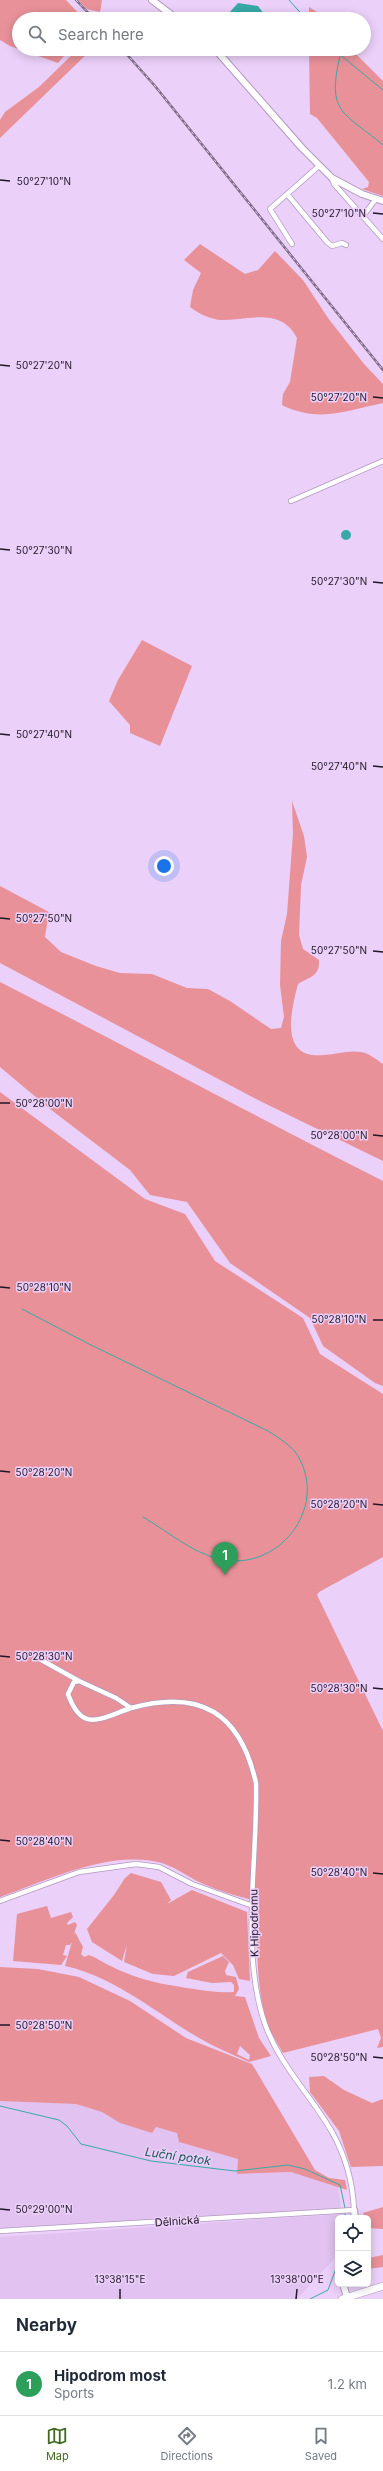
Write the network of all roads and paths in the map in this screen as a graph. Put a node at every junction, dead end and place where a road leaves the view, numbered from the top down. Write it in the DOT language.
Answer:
graph roads {
  1 [pos="152,0"];
  2 [pos="168,12"];
  3 [pos="221,56"];
  4 [pos="319,166"];
  5 [pos="332,178"];
  6 [pos="287,194"];
  7 [pos="376,199"];
  8 [pos="383,201"];
  9 [pos="363,216"];
  10 [pos="383,239"];
  11 [pos="292,244"];
  12 [pos="346,245"];
  13 [pos="383,461"];
  14 [pos="291,500"];
  15 [pos="36,1657"];
  16 [pos="79,1681"];
  17 [pos="131,1708"];
  18 [pos="0,1901"];
  19 [pos="253,1906"];
  20 [pos="354,2210"];
  21 [pos="355,2215"];
  22 [pos="0,2231"];
  23 [pos="383,2286"];
  24 [pos="343,2287"];
  25 [pos="344,2298"];
  1 -- 2 [label="main road"];
  3 -- 4 [label="main road"];
  4 -- 5 [label="main road"];
  4 -- 6 [label="street"];
  5 -- 7 [label="main road"];
  5 -- 9 [label="street"];
  6 -- 11 [label="street"];
  6 -- 12 [label="street"];
  7 -- 8 [label="main road"];
  7 -- 9 [label="street"];
  9 -- 10 [label="street"];
  13 -- 14 [label="street"];
  15 -- 16 [label="street"];
  16 -- 17 [label="street"];
  16 -- 17 [label="street, K Hipodromu"];
  17 -- 19 [label="street, K Hipodromu"];
  18 -- 19 [label="street"];
  19 -- 20 [label="street, K Hipodromu"];
  20 -- 21 [label="main road"];
  20 -- 22 [label="street, Dělnická"];
  23 -- 25 [label="main road"];
  24 -- 25 [label="main road"];
}
